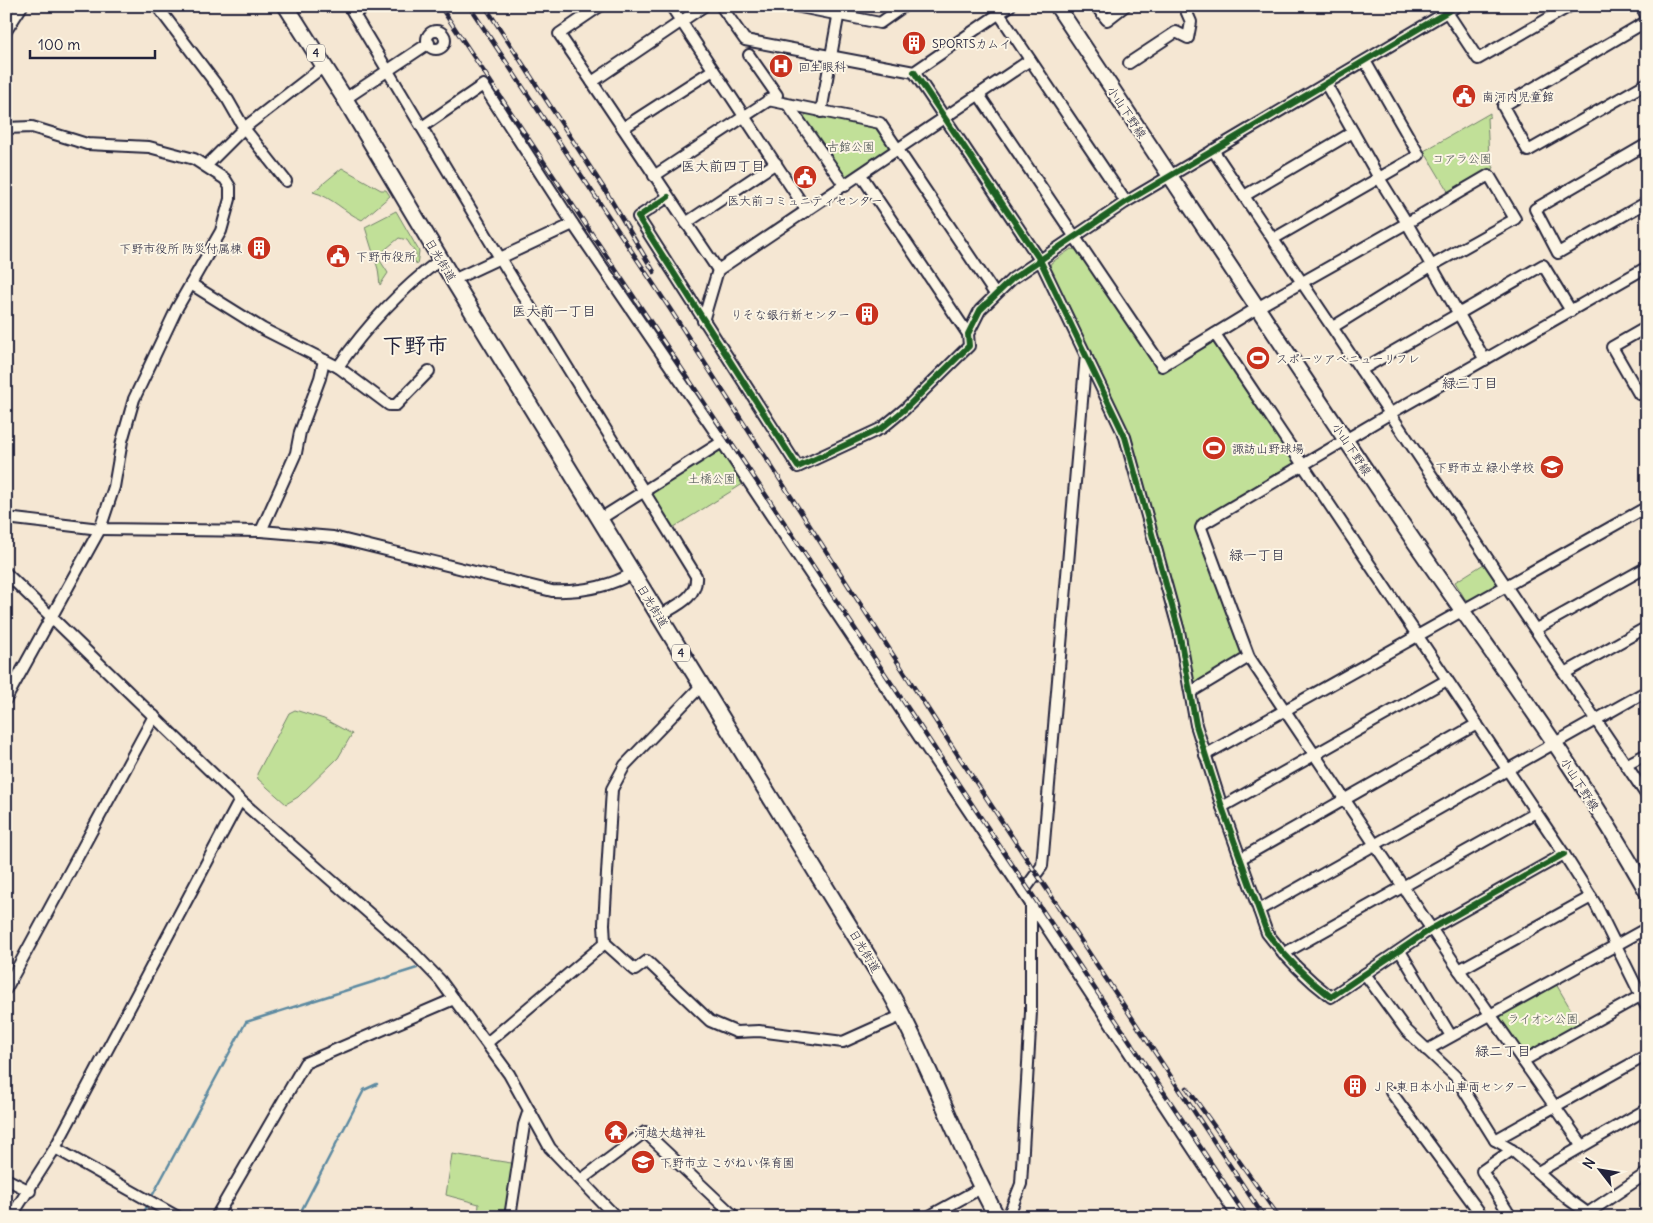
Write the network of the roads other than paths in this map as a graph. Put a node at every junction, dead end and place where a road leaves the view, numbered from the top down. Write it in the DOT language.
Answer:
graph roads {
  1 [pos="22,6"];
  2 [pos="157,6"];
  3 [pos="286,6"];
  4 [pos="366,6"];
  5 [pos="600,6"];
  6 [pos="671,6"];
  7 [pos="704,6"];
  8 [pos="722,6"];
  9 [pos="795,6"];
  10 [pos="904,6"];
  11 [pos="1010,6"];
  12 [pos="1057,6"];
  13 [pos="1096,6"];
  14 [pos="1125,6"];
  15 [pos="1184,6"];
  16 [pos="1457,6"];
  17 [pos="1570,6"];
  18 [pos="1641,6"];
  19 [pos="352,10"];
  20 [pos="839,10"];
  21 [pos="997,10"];
  22 [pos="1447,12"];
  23 [pos="1647,17"];
  24 [pos="1647,21"];
  25 [pos="681,22"];
  26 [pos="6,31"];
  27 [pos="428,43"];
  28 [pos="749,55"];
  29 [pos="831,56"];
  30 [pos="1030,60"];
  31 [pos="1365,61"];
  32 [pos="1130,63"];
  33 [pos="324,66"];
  34 [pos="388,70"];
  35 [pos="713,70"];
  36 [pos="914,72"];
  37 [pos="592,82"];
  38 [pos="1647,83"];
  39 [pos="1326,84"];
  40 [pos="979,95"];
  41 [pos="345,99"];
  42 [pos="768,100"];
  43 [pos="788,105"];
  44 [pos="821,112"];
  45 [pos="744,116"];
  46 [pos="945,118"];
  47 [pos="422,127"];
  48 [pos="6,128"];
  49 [pos="244,128"];
  50 [pos="623,128"];
  51 [pos="1353,132"];
  52 [pos="1647,144"];
  53 [pos="898,150"];
  54 [pos="1213,150"];
  55 [pos="776,163"];
  56 [pos="207,165"];
  57 [pos="860,175"];
  58 [pos="654,176"];
  59 [pos="1170,176"];
  60 [pos="1379,178"];
  61 [pos="286,181"];
  62 [pos="844,186"];
  63 [pos="1244,196"];
  64 [pos="668,197"];
  65 [pos="1126,202"];
  66 [pos="1647,202"];
  67 [pos="807,211"];
  68 [pos="686,223"];
  69 [pos="1407,223"];
  70 [pos="573,224"];
  71 [pos="1075,236"];
  72 [pos="1273,240"];
  73 [pos="500,258"];
  74 [pos="441,259"];
  75 [pos="1040,260"];
  76 [pos="1431,266"];
  77 [pos="1647,268"];
  78 [pos="718,270"];
  79 [pos="453,280"];
  80 [pos="1302,283"];
  81 [pos="191,284"];
  82 [pos="995,294"];
  83 [pos="1256,309"];
  84 [pos="1571,311"];
  85 [pos="1459,314"];
  86 [pos="703,321"];
  87 [pos="1333,326"];
  88 [pos="1647,327"];
  89 [pos="968,334"];
  90 [pos="1215,334"];
  91 [pos="1086,354"];
  92 [pos="324,360"];
  93 [pos="1485,360"];
  94 [pos="338,367"];
  95 [pos="1362,370"];
  96 [pos="429,371"];
  97 [pos="1647,389"];
  98 [pos="1391,413"];
  99 [pos="1345,440"];
  100 [pos="722,442"];
  101 [pos="1303,466"];
  102 [pos="644,491"];
  103 [pos="1647,507"];
  104 [pos="6,518"];
  105 [pos="600,519"];
  106 [pos="100,529"];
  107 [pos="261,531"];
  108 [pos="1647,567"];
  109 [pos="6,573"];
  110 [pos="633,573"];
  111 [pos="1507,587"];
  112 [pos="1461,610"];
  113 [pos="658,616"];
  114 [pos="52,618"];
  115 [pos="1647,628"];
  116 [pos="1536,629"];
  117 [pos="1418,636"];
  118 [pos="1249,657"];
  119 [pos="1565,673"];
  120 [pos="1447,680"];
  121 [pos="701,686"];
  122 [pos="1647,691"];
  123 [pos="1190,692"];
  124 [pos="6,699"];
  125 [pos="1285,710"];
  126 [pos="154,716"];
  127 [pos="1596,720"];
  128 [pos="1477,724"];
  129 [pos="1554,744"];
  130 [pos="1647,754"];
  131 [pos="1206,755"];
  132 [pos="1315,755"];
  133 [pos="1626,765"];
  134 [pos="1508,770"];
  135 [pos="1647,796"];
  136 [pos="1344,799"];
  137 [pos="240,800"];
  138 [pos="1222,807"];
  139 [pos="1536,812"];
  140 [pos="1374,844"];
  141 [pos="1564,854"];
  142 [pos="1240,859"];
  143 [pos="1403,886"];
  144 [pos="1023,892"];
  145 [pos="1647,892"];
  146 [pos="1592,897"];
  147 [pos="1031,904"];
  148 [pos="1259,910"];
  149 [pos="1647,928"];
  150 [pos="1432,929"];
  151 [pos="605,943"];
  152 [pos="1617,945"];
  153 [pos="1400,950"];
  154 [pos="1283,954"];
  155 [pos="1459,970"];
  156 [pos="1365,974"];
  157 [pos="6,989"];
  158 [pos="1642,995"];
  159 [pos="454,999"];
  160 [pos="1647,1008"];
  161 [pos="1490,1014"];
  162 [pos="903,1015"];
  163 [pos="1451,1036"];
  164 [pos="488,1042"];
  165 [pos="1427,1050"];
  166 [pos="1647,1055"];
  167 [pos="1523,1061"];
  168 [pos="1391,1092"];
  169 [pos="1553,1107"];
  170 [pos="1647,1109"];
  171 [pos="529,1110"];
  172 [pos="1495,1140"];
  173 [pos="1582,1145"];
  174 [pos="55,1148"];
  175 [pos="1512,1150"];
  176 [pos="1538,1172"];
  177 [pos="1647,1173"];
  178 [pos="6,1179"];
  179 [pos="582,1179"];
  180 [pos="981,1188"];
  181 [pos="30,1191"];
  182 [pos="1588,1215"];
  183 [pos="11,1217"];
  184 [pos="178,1217"];
  185 [pos="216,1217"];
  186 [pos="510,1217"];
  187 [pos="616,1217"];
  188 [pos="735,1217"];
  189 [pos="928,1217"];
  190 [pos="997,1217"];
  191 [pos="1008,1217"];
  192 [pos="1238,1217"];
  193 [pos="1483,1217"];
  194 [pos="1511,1217"];
  1 -- 26 [label="street"];
  2 -- 49 [label="street"];
  3 -- 33 [label="highway, 日光街道 / 4"];
  4 -- 19 [label="street"];
  5 -- 37 [label="street"];
  6 -- 25 [label="street"];
  7 -- 25 [label="street"];
  8 -- 29 [label="street"];
  9 -- 20 [label="street"];
  10 -- 20 [label="street"];
  11 -- 21 [label="street"];
  12 -- 59 [label="main road, 小山下野線"];
  13 -- 14 [label="street"];
  15 -- 32 [label="street"];
  16 -- 22 [label="street"];
  17 -- 22 [label="street"];
  18 -- 23 [label="street"];
  19 -- 34 [label="street"];
  20 -- 29 [label="street"];
  21 -- 30 [label="street"];
  21 -- 36 [label="street"];
  22 -- 31 [label="street"];
  24 -- 38 [label="street"];
  25 -- 35 [label="street"];
  25 -- 37 [label="street"];
  27 -- 34 [label="street"];
  28 -- 42 [label="street"];
  29 -- 36 [label="street"];
  29 -- 44 [label="street"];
  30 -- 40 [label="street"];
  30 -- 65 [label="street"];
  31 -- 39 [label="street"];
  31 -- 60 [label="street"];
  33 -- 41 [label="highway, 日光街道 / 4"];
  33 -- 49 [label="street"];
  34 -- 41 [label="street"];
  34 -- 47 [label="street"];
  35 -- 45 [label="street"];
  35 -- 50 [label="street"];
  36 -- 46 [label="street"];
  37 -- 50 [label="street"];
  39 -- 51 [label="street"];
  39 -- 54 [label="street"];
  40 -- 46 [label="street"];
  40 -- 71 [label="street"];
  41 -- 74 [label="highway, 日光街道 / 4"];
  42 -- 43 [label="street"];
  42 -- 45 [label="street"];
  43 -- 44 [label="street"];
  43 -- 62 [label="street"];
  44 -- 53 [label="street"];
  45 -- 55 [label="street"];
  45 -- 58 [label="street"];
  46 -- 53 [label="street"];
  46 -- 75 [label="street"];
  47 -- 70 [label="street"];
  47 -- 73 [label="street"];
  48 -- 56 [label="street"];
  49 -- 56 [label="street"];
  49 -- 61 [label="street"];
  50 -- 58 [label="street"];
  51 -- 60 [label="street"];
  51 -- 63 [label="street"];
  52 -- 66 [label="street"];
  53 -- 57 [label="street"];
  53 -- 82 [label="street"];
  54 -- 59 [label="street"];
  54 -- 63 [label="street"];
  55 -- 67 [label="street"];
  55 -- 68 [label="street"];
  56 -- 81 [label="street"];
  57 -- 62 [label="street"];
  57 -- 89 [label="street"];
  58 -- 64 [label="street"];
  59 -- 65 [label="street"];
  59 -- 83 [label="main road, 小山下野線"];
  60 -- 69 [label="street"];
  60 -- 72 [label="street"];
  62 -- 67 [label="street"];
  63 -- 72 [label="street"];
  64 -- 68 [label="street"];
  64 -- 86 [label="street"];
  65 -- 71 [label="street"];
  67 -- 78 [label="street"];
  68 -- 78 [label="street"];
  69 -- 76 [label="street"];
  69 -- 76 [label="street"];
  69 -- 80 [label="street"];
  70 -- 73 [label="street"];
  70 -- 100 [label="street"];
  71 -- 75 [label="street"];
  71 -- 90 [label="street"];
  72 -- 80 [label="street"];
  73 -- 79 [label="street"];
  73 -- 102 [label="street"];
  74 -- 79 [label="highway, 日光街道 / 4"];
  74 -- 94 [label="street"];
  75 -- 82 [label="street"];
  75 -- 91 [label="street"];
  76 -- 85 [label="street"];
  76 -- 87 [label="street"];
  77 -- 84 [label="street"];
  78 -- 86 [label="street"];
  79 -- 105 [label="highway, 日光街道 / 4"];
  80 -- 83 [label="street"];
  80 -- 87 [label="street"];
  81 -- 92 [label="street"];
  81 -- 106 [label="street"];
  82 -- 89 [label="street"];
  83 -- 90 [label="street"];
  83 -- 99 [label="main road, 小山下野線"];
  84 -- 85 [label="street"];
  84 -- 93 [label="street"];
  85 -- 93 [label="street"];
  85 -- 95 [label="street"];
  86 -- 89 [label="street"];
  87 -- 95 [label="street"];
  88 -- 97 [label="street"];
  90 -- 101 [label="street"];
  91 -- 123 [label="street"];
  91 -- 144 [label="street"];
  92 -- 94 [label="street"];
  92 -- 107 [label="street"];
  93 -- 98 [label="street"];
  94 -- 96 [label="street"];
  95 -- 98 [label="street"];
  98 -- 99 [label="street"];
  98 -- 111 [label="street"];
  99 -- 101 [label="street"];
  99 -- 112 [label="main road, 小山下野線"];
  100 -- 102 [label="street"];
  100 -- 144 [label="street"];
  101 -- 117 [label="street"];
  101 -- 118 [label="street"];
  102 -- 105 [label="street"];
  102 -- 113 [label="street"];
  103 -- 111 [label="street"];
  104 -- 106 [label="street"];
  105 -- 110 [label="highway, 日光街道 / 4"];
  106 -- 107 [label="street"];
  106 -- 114 [label="street"];
  107 -- 110 [label="street"];
  108 -- 116 [label="street"];
  109 -- 114 [label="street"];
  110 -- 113 [label="highway, 日光街道 / 4"];
  111 -- 112 [label="street"];
  111 -- 116 [label="street"];
  112 -- 117 [label="street"];
  112 -- 129 [label="main road, 小山下野線"];
  113 -- 121 [label="highway, 日光街道 / 4"];
  114 -- 124 [label="street"];
  114 -- 126 [label="street"];
  115 -- 119 [label="street"];
  116 -- 119 [label="street"];
  117 -- 120 [label="street"];
  117 -- 125 [label="street"];
  118 -- 123 [label="street"];
  118 -- 125 [label="street"];
  119 -- 127 [label="street"];
  120 -- 128 [label="street"];
  120 -- 132 [label="street"];
  121 -- 151 [label="street"];
  121 -- 162 [label="highway, 日光街道 / 4"];
  122 -- 127 [label="street"];
  123 -- 131 [label="street"];
  125 -- 131 [label="street"];
  125 -- 132 [label="street"];
  126 -- 137 [label="street"];
  126 -- 157 [label="street"];
  127 -- 129 [label="street"];
  127 -- 133 [label="street"];
  128 -- 134 [label="street"];
  128 -- 136 [label="street"];
  129 -- 134 [label="street"];
  129 -- 145 [label="main road, 小山下野線"];
  130 -- 133 [label="street"];
  131 -- 138 [label="street"];
  132 -- 136 [label="street"];
  132 -- 138 [label="street"];
  133 -- 135 [label="street"];
  134 -- 139 [label="street"];
  134 -- 140 [label="street"];
  136 -- 140 [label="street"];
  136 -- 142 [label="street"];
  137 -- 159 [label="street"];
  137 -- 174 [label="street"];
  138 -- 142 [label="street"];
  139 -- 141 [label="street"];
  139 -- 143 [label="street"];
  140 -- 143 [label="street"];
  140 -- 148 [label="street"];
  141 -- 146 [label="street"];
  141 -- 150 [label="street"];
  142 -- 148 [label="street"];
  143 -- 150 [label="street"];
  143 -- 154 [label="street"];
  144 -- 147 [label="street"];
  146 -- 152 [label="street"];
  146 -- 155 [label="street"];
  147 -- 191 [label="street"];
  147 -- 192 [label="street"];
  148 -- 154 [label="street"];
  149 -- 152 [label="street"];
  150 -- 153 [label="street"];
  150 -- 155 [label="street"];
  151 -- 162 [label="street"];
  151 -- 164 [label="street"];
  152 -- 158 [label="street"];
  152 -- 161 [label="street"];
  153 -- 156 [label="street"];
  153 -- 163 [label="street"];
  154 -- 156 [label="street"];
  155 -- 161 [label="street"];
  156 -- 165 [label="street"];
  158 -- 160 [label="street"];
  158 -- 167 [label="street"];
  159 -- 164 [label="street"];
  159 -- 185 [label="street"];
  161 -- 163 [label="street"];
  161 -- 167 [label="street"];
  162 -- 180 [label="highway, 日光街道 / 4"];
  163 -- 165 [label="street"];
  164 -- 171 [label="street"];
  165 -- 172 [label="street"];
  166 -- 169 [label="street"];
  167 -- 169 [label="street"];
  168 -- 193 [label="street"];
  169 -- 172 [label="street"];
  169 -- 173 [label="street"];
  170 -- 173 [label="street"];
  171 -- 179 [label="street"];
  171 -- 186 [label="street"];
  172 -- 175 [label="street"];
  173 -- 176 [label="street"];
  174 -- 181 [label="street"];
  174 -- 184 [label="street"];
  175 -- 176 [label="street"];
  175 -- 194 [label="street"];
  176 -- 182 [label="street"];
  177 -- 182 [label="street"];
  178 -- 181 [label="street"];
  179 -- 187 [label="street"];
  179 -- 188 [label="street"];
  180 -- 189 [label="street"];
  180 -- 190 [label="highway, 日光街道 / 4"];
  181 -- 183 [label="street"];
}
